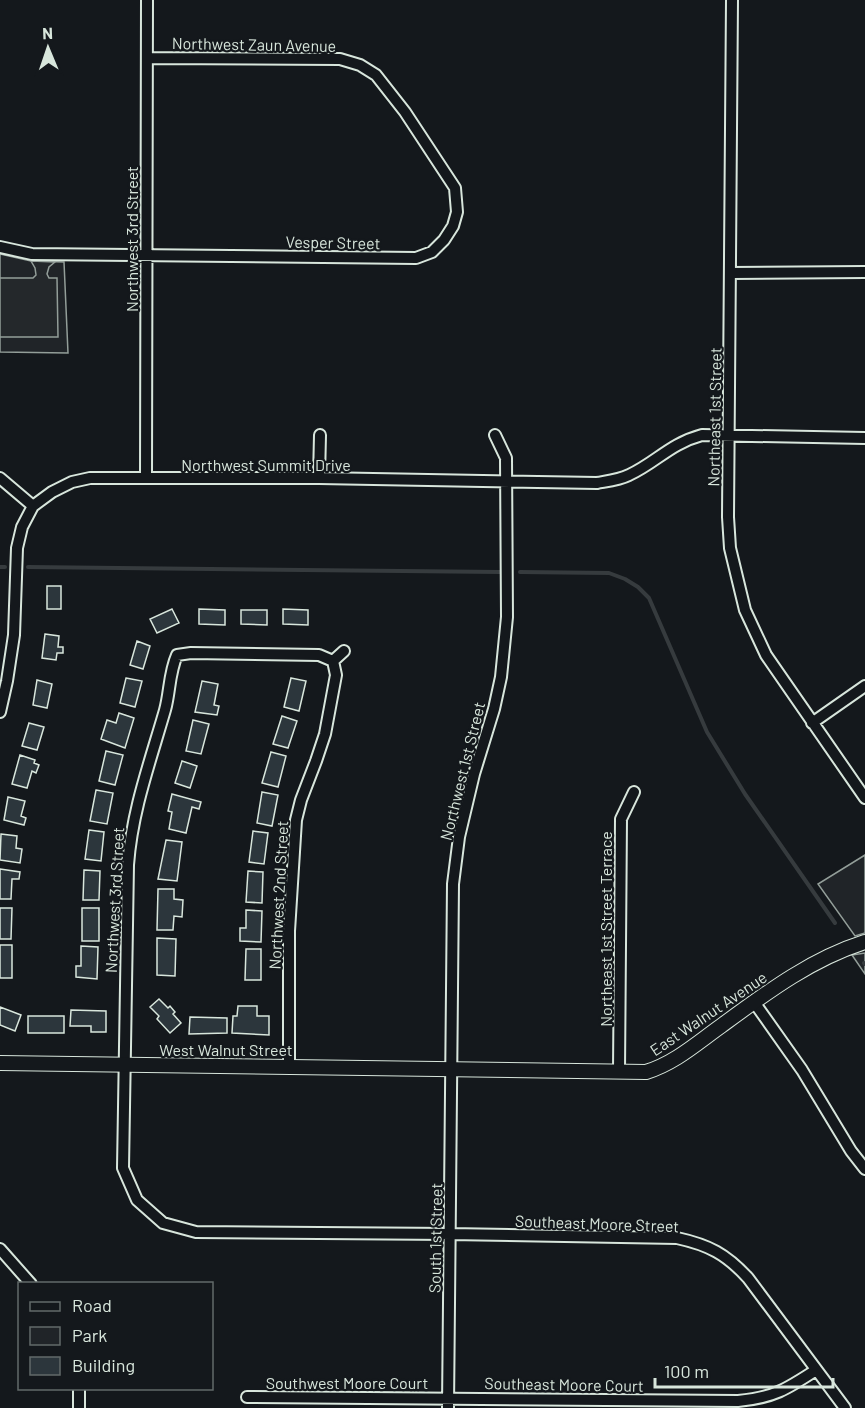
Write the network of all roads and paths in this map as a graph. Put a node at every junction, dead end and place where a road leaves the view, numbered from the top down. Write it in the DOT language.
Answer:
graph roads {
  1 [pos="147,0"];
  2 [pos="732,0"];
  3 [pos="147,58"];
  4 [pos="448,177"];
  5 [pos="0,247"];
  6 [pos="146,255"];
  7 [pos="865,272"];
  8 [pos="731,273"];
  9 [pos="320,435"];
  10 [pos="495,435"];
  11 [pos="728,436"];
  12 [pos="865,438"];
  13 [pos="0,478"];
  14 [pos="146,478"];
  15 [pos="319,478"];
  16 [pos="507,481"];
  17 [pos="33,506"];
  18 [pos="344,651"];
  19 [pos="333,661"];
  20 [pos="865,686"];
  21 [pos="0,712"];
  22 [pos="812,723"];
  23 [pos="634,792"];
  24 [pos="865,798"];
  25 [pos="865,942"];
  26 [pos="754,1002"];
  27 [pos="0,1063"];
  28 [pos="124,1065"];
  29 [pos="289,1066"];
  30 [pos="452,1068"];
  31 [pos="619,1071"];
  32 [pos="865,1169"];
  33 [pos="256,1232"];
  34 [pos="450,1234"];
  35 [pos="0,1249"];
  36 [pos="29,1282"];
  37 [pos="816,1370"];
  38 [pos="80,1390"];
  39 [pos="247,1397"];
  40 [pos="448,1403"];
  41 [pos="79,1408"];
  42 [pos="845,1408"];
  1 -- 3 [label="street, Northwest 3rd Street"];
  2 -- 8 [label="street, Northeast 1st Street"];
  3 -- 4 [label="street, Northwest Zaun Avenue"];
  3 -- 6 [label="street, Northwest 3rd Street"];
  4 -- 6 [label="street, Vesper Street"];
  5 -- 6 [label="street, Vesper Street"];
  6 -- 14 [label="street, Northwest 3rd Street"];
  7 -- 8 [label="street"];
  8 -- 11 [label="street, Northeast 1st Street"];
  9 -- 15 [label="street"];
  10 -- 16 [label="street, Northwest 1st Street"];
  11 -- 12 [label="street, Northwest Summit Drive"];
  11 -- 16 [label="street, Northwest Summit Drive"];
  11 -- 22 [label="street, Northeast 1st Street"];
  13 -- 17 [label="street"];
  14 -- 15 [label="street, Northwest Summit Drive"];
  14 -- 17 [label="street, Northwest Summit Drive"];
  15 -- 16 [label="street, Northwest Summit Drive"];
  16 -- 30 [label="street, Northwest 1st Street"];
  17 -- 21 [label="street"];
  18 -- 19 [label="street"];
  19 -- 28 [label="street, Northwest 3rd Street"];
  19 -- 29 [label="street, Northwest 2nd Street"];
  20 -- 22 [label="street"];
  22 -- 24 [label="street, Northeast 1st Street"];
  23 -- 31 [label="street, Northeast 1st Street Terrace"];
  25 -- 26 [label="street, East Walnut Avenue"];
  26 -- 31 [label="street, East Walnut Avenue"];
  26 -- 32 [label="street"];
  27 -- 28 [label="street, West Walnut Street"];
  28 -- 29 [label="street, West Walnut Street"];
  28 -- 33 [label="street, Northwest 3rd Street"];
  29 -- 30 [label="street, West Walnut Street"];
  30 -- 31 [label="street, East Walnut Avenue"];
  30 -- 34 [label="street, South 1st Street"];
  33 -- 34 [label="street, Southeast Moore Street"];
  34 -- 37 [label="street, Southeast Moore Street"];
  34 -- 40 [label="street, South 1st Street"];
  35 -- 36 [label="street"];
  37 -- 40 [label="street, Southeast Moore Court"];
  37 -- 42 [label="street, Southeast Moore Street"];
  38 -- 41 [label="street"];
  39 -- 40 [label="street, Southwest Moore Court"];
}
